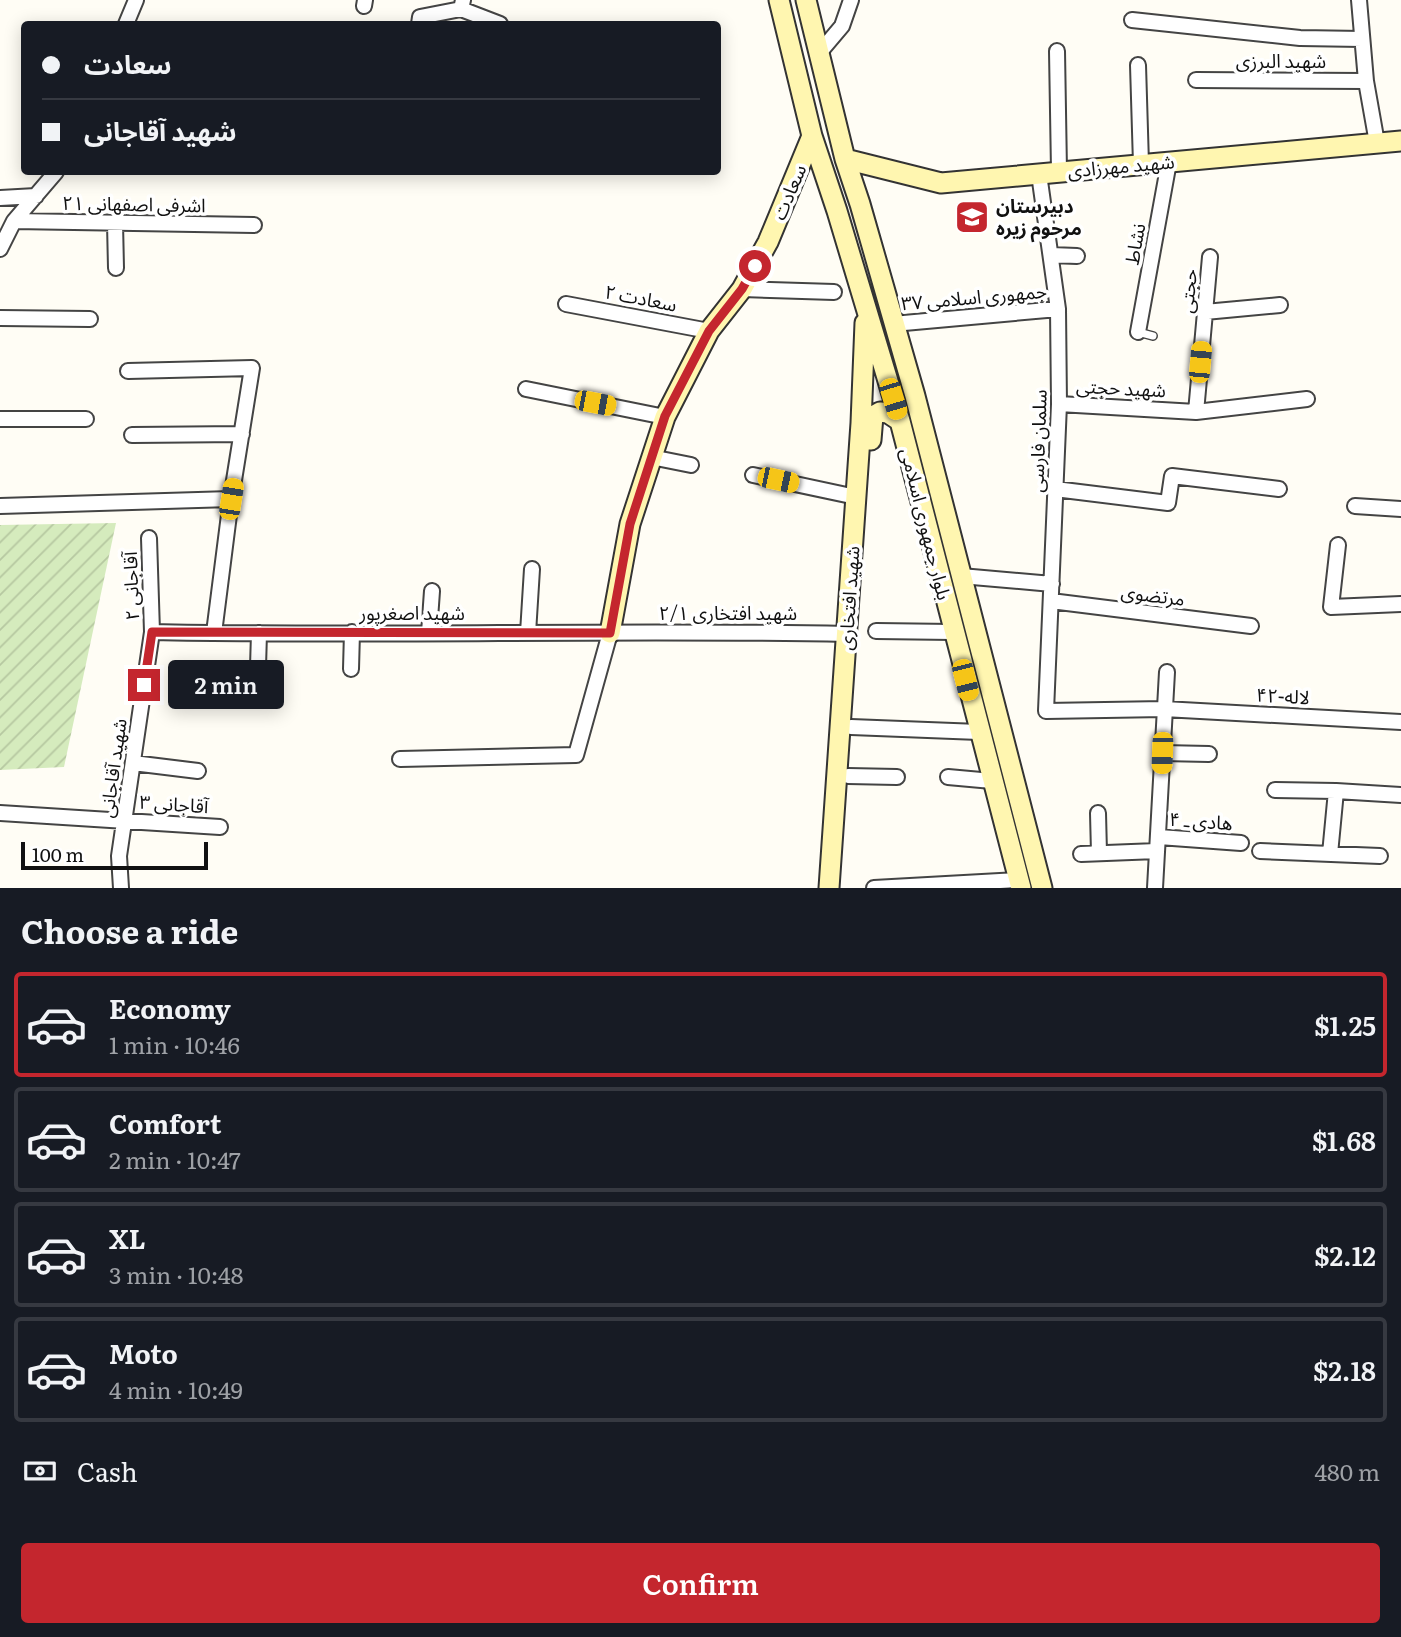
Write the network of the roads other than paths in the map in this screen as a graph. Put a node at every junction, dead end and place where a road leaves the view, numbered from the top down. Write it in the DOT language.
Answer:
graph roads {
  1 [pos="136,0"];
  2 [pos="779,0"];
  3 [pos="806,0"];
  4 [pos="851,0"];
  5 [pos="1359,0"];
  6 [pos="462,4"];
  7 [pos="1132,20"];
  8 [pos="127,21"];
  9 [pos="419,21"];
  10 [pos="494,21"];
  11 [pos="1363,40"];
  12 [pos="1058,51"];
  13 [pos="820,52"];
  14 [pos="1138,65"];
  15 [pos="1196,80"];
  16 [pos="1366,80"];
  17 [pos="812,135"];
  18 [pos="1401,141"];
  19 [pos="1377,143"];
  20 [pos="845,159"];
  21 [pos="1169,162"];
  22 [pos="1141,164"];
  23 [pos="1059,171"];
  24 [pos="1039,174"];
  25 [pos="54,175"];
  26 [pos="36,196"];
  27 [pos="0,198"];
  28 [pos="860,204"];
  29 [pos="837,211"];
  30 [pos="14,221"];
  31 [pos="115,223"];
  32 [pos="254,225"];
  33 [pos="0,249"];
  34 [pos="873,251"];
  35 [pos="850,255"];
  36 [pos="1051,255"];
  37 [pos="1077,256"];
  38 [pos="1210,257"];
  39 [pos="116,268"];
  40 [pos="742,289"];
  41 [pos="834,292"];
  42 [pos="566,304"];
  43 [pos="1280,305"];
  44 [pos="865,308"];
  45 [pos="1058,309"];
  46 [pos="1205,312"];
  47 [pos="0,318"];
  48 [pos="90,319"];
  49 [pos="893,324"];
  50 [pos="709,331"];
  51 [pos="1138,332"];
  52 [pos="1153,336"];
  53 [pos="128,372"];
  54 [pos="526,389"];
  55 [pos="1307,399"];
  56 [pos="1059,404"];
  57 [pos="1196,412"];
  58 [pos="665,416"];
  59 [pos="0,419"];
  60 [pos="86,419"];
  61 [pos="900,421"];
  62 [pos="866,427"];
  63 [pos="242,434"];
  64 [pos="132,435"];
  65 [pos="651,457"];
  66 [pos="691,465"];
  67 [pos="753,475"];
  68 [pos="1055,489"];
  69 [pos="1279,489"];
  70 [pos="856,497"];
  71 [pos="231,499"];
  72 [pos="0,506"];
  73 [pos="1355,506"];
  74 [pos="1401,509"];
  75 [pos="149,538"];
  76 [pos="1338,545"];
  77 [pos="532,569"];
  78 [pos="961,576"];
  79 [pos="1052,584"];
  80 [pos="432,591"];
  81 [pos="1051,601"];
  82 [pos="1401,604"];
  83 [pos="1251,626"];
  84 [pos="876,631"];
  85 [pos="152,632"];
  86 [pos="352,632"];
  87 [pos="953,632"];
  88 [pos="260,633"];
  89 [pos="429,633"];
  90 [pos="528,633"];
  91 [pos="610,633"];
  92 [pos="214,634"];
  93 [pos="846,634"];
  94 [pos="258,667"];
  95 [pos="351,669"];
  96 [pos="1167,672"];
  97 [pos="1164,709"];
  98 [pos="1046,711"];
  99 [pos="1401,722"];
  100 [pos="851,727"];
  101 [pos="979,732"];
  102 [pos="1162,753"];
  103 [pos="1209,754"];
  104 [pos="400,759"];
  105 [pos="133,764"];
  106 [pos="198,771"];
  107 [pos="848,776"];
  108 [pos="897,777"];
  109 [pos="948,777"];
  110 [pos="992,781"];
  111 [pos="1275,790"];
  112 [pos="1336,791"];
  113 [pos="1401,795"];
  114 [pos="0,813"];
  115 [pos="1098,813"];
  116 [pos="125,820"];
  117 [pos="220,827"];
  118 [pos="1241,843"];
  119 [pos="1158,844"];
  120 [pos="1260,851"];
  121 [pos="1099,853"];
  122 [pos="1081,854"];
  123 [pos="1330,854"];
  124 [pos="1380,856"];
  125 [pos="1020,884"];
  126 [pos="121,888"];
  127 [pos="829,888"];
  128 [pos="840,888"];
  129 [pos="874,888"];
  130 [pos="1042,888"];
  131 [pos="1155,888"];
  1 -- 8 [label="street"];
  2 -- 17 [label="street, بلوار جمهوری اسلامی"];
  3 -- 13 [label="street, بلوار جمهوری اسلامی"];
  4 -- 13 [label="street"];
  5 -- 11 [label="street"];
  6 -- 9 [label="street"];
  6 -- 10 [label="street"];
  7 -- 11 [label="street"];
  11 -- 16 [label="street"];
  12 -- 23 [label="street"];
  13 -- 20 [label="street, بلوار جمهوری اسلامی"];
  14 -- 22 [label="street"];
  15 -- 16 [label="street, شهید البرزی"];
  16 -- 19 [label="street"];
  17 -- 29 [label="street, بلوار جمهوری اسلامی"];
  17 -- 40 [label="street, سعادت"];
  18 -- 19 [label="street, شهید مهرزادی"];
  19 -- 21 [label="street, شهید مهرزادی"];
  20 -- 24 [label="street, شهید مهرزادی"];
  20 -- 28 [label="street, بلوار جمهوری اسلامی"];
  21 -- 22 [label="street, شهید مهرزادی"];
  21 -- 51 [label="street, نشاط"];
  22 -- 23 [label="street, شهید مهرزادی"];
  23 -- 24 [label="street, شهید مهرزادی"];
  24 -- 36 [label="street, سلمان فارسی"];
  25 -- 26 [label="street"];
  26 -- 27 [label="street"];
  26 -- 30 [label="street"];
  28 -- 29 [label="street"];
  28 -- 34 [label="street, بلوار جمهوری اسلامی"];
  29 -- 35 [label="street, بلوار جمهوری اسلامی"];
  30 -- 31 [label="street, اشرفی اصفهانی ۲۱"];
  30 -- 33 [label="street"];
  31 -- 32 [label="street, اشرفی اصفهانی ۲۱"];
  31 -- 39 [label="street"];
  34 -- 35 [label="street"];
  34 -- 49 [label="street, بلوار جمهوری اسلامی"];
  35 -- 44 [label="street, بلوار جمهوری اسلامی"];
  36 -- 37 [label="street"];
  36 -- 45 [label="street, سلمان فارسی"];
  38 -- 46 [label="street, حجتی"];
  40 -- 41 [label="street"];
  40 -- 50 [label="street, سعادت"];
  42 -- 50 [label="street, سعادت ۲"];
  43 -- 46 [label="street"];
  44 -- 61 [label="street, بلوار جمهوری اسلامی"];
  44 -- 62 [label="street, شهید افتخاری"];
  45 -- 49 [label="street, جمهوری اسلامی ۳۷"];
  45 -- 56 [label="street, سلمان فارسی"];
  46 -- 57 [label="street, حجتی"];
  47 -- 48 [label="street"];
  49 -- 78 [label="street, بلوار جمهوری اسلامی"];
  50 -- 58 [label="street, سعادت"];
  51 -- 52 [label="lane"];
  53 -- 63 [label="street"];
  54 -- 58 [label="street"];
  55 -- 57 [label="street, شهید حجتی"];
  56 -- 57 [label="street, شهید حجتی"];
  56 -- 68 [label="street, سلمان فارسی"];
  58 -- 65 [label="street, سعادت"];
  59 -- 60 [label="street"];
  61 -- 62 [label="street"];
  61 -- 87 [label="street, بلوار جمهوری اسلامی"];
  62 -- 70 [label="street, شهید افتخاری"];
  62 -- 100 [label="street"];
  63 -- 64 [label="street"];
  63 -- 71 [label="street"];
  65 -- 66 [label="street"];
  65 -- 91 [label="street, سعادت"];
  67 -- 70 [label="street"];
  68 -- 69 [label="street"];
  68 -- 79 [label="street, سلمان فارسی"];
  70 -- 93 [label="street, شهید افتخاری"];
  71 -- 72 [label="street"];
  71 -- 92 [label="street"];
  73 -- 74 [label="street"];
  75 -- 85 [label="street, آقاجانی ۲"];
  76 -- 82 [label="street"];
  77 -- 90 [label="street"];
  78 -- 79 [label="street"];
  78 -- 130 [label="street, بلوار جمهوری اسلامی"];
  79 -- 81 [label="street, سلمان فارسی"];
  80 -- 89 [label="street"];
  81 -- 83 [label="street, مرتضوی"];
  81 -- 98 [label="street, سلمان فارسی"];
  84 -- 87 [label="street"];
  85 -- 92 [label="street"];
  85 -- 105 [label="street, شهید آقاجانی"];
  86 -- 88 [label="street, شهید اصغرپور"];
  86 -- 89 [label="street, شهید اصغرپور"];
  86 -- 95 [label="street"];
  87 -- 101 [label="street, بلوار جمهوری اسلامی"];
  88 -- 92 [label="street, شهید اصغرپور"];
  88 -- 94 [label="street"];
  89 -- 90 [label="street, شهید اصغرپور"];
  90 -- 91 [label="street, شهید اصغرپور"];
  91 -- 93 [label="street, شهید افتخاری ۲/۱"];
  91 -- 104 [label="street"];
  93 -- 127 [label="street, شهید افتخاری"];
  96 -- 97 [label="street"];
  97 -- 98 [label="street, لاله-۴۲"];
  97 -- 99 [label="street, لاله-۴۲"];
  97 -- 102 [label="street"];
  100 -- 101 [label="street"];
  100 -- 107 [label="street"];
  101 -- 110 [label="street, بلوار جمهوری اسلامی"];
  102 -- 103 [label="street"];
  102 -- 119 [label="street"];
  105 -- 106 [label="street"];
  105 -- 116 [label="street, شهید آقاجانی"];
  107 -- 108 [label="street"];
  107 -- 128 [label="street"];
  109 -- 110 [label="street"];
  110 -- 125 [label="street, بلوار جمهوری اسلامی"];
  111 -- 112 [label="street"];
  112 -- 113 [label="street"];
  112 -- 123 [label="street"];
  114 -- 116 [label="street, آقاجانی ۳"];
  115 -- 121 [label="street"];
  116 -- 117 [label="street, آقاجانی ۳"];
  116 -- 126 [label="street, شهید آقاجانی"];
  118 -- 119 [label="street, هادی ـ ۴"];
  119 -- 121 [label="street, هادی ـ ۴"];
  119 -- 131 [label="street"];
  120 -- 123 [label="street"];
  121 -- 122 [label="street, هادی ـ ۴"];
  123 -- 124 [label="street"];
  125 -- 129 [label="street"];
}
